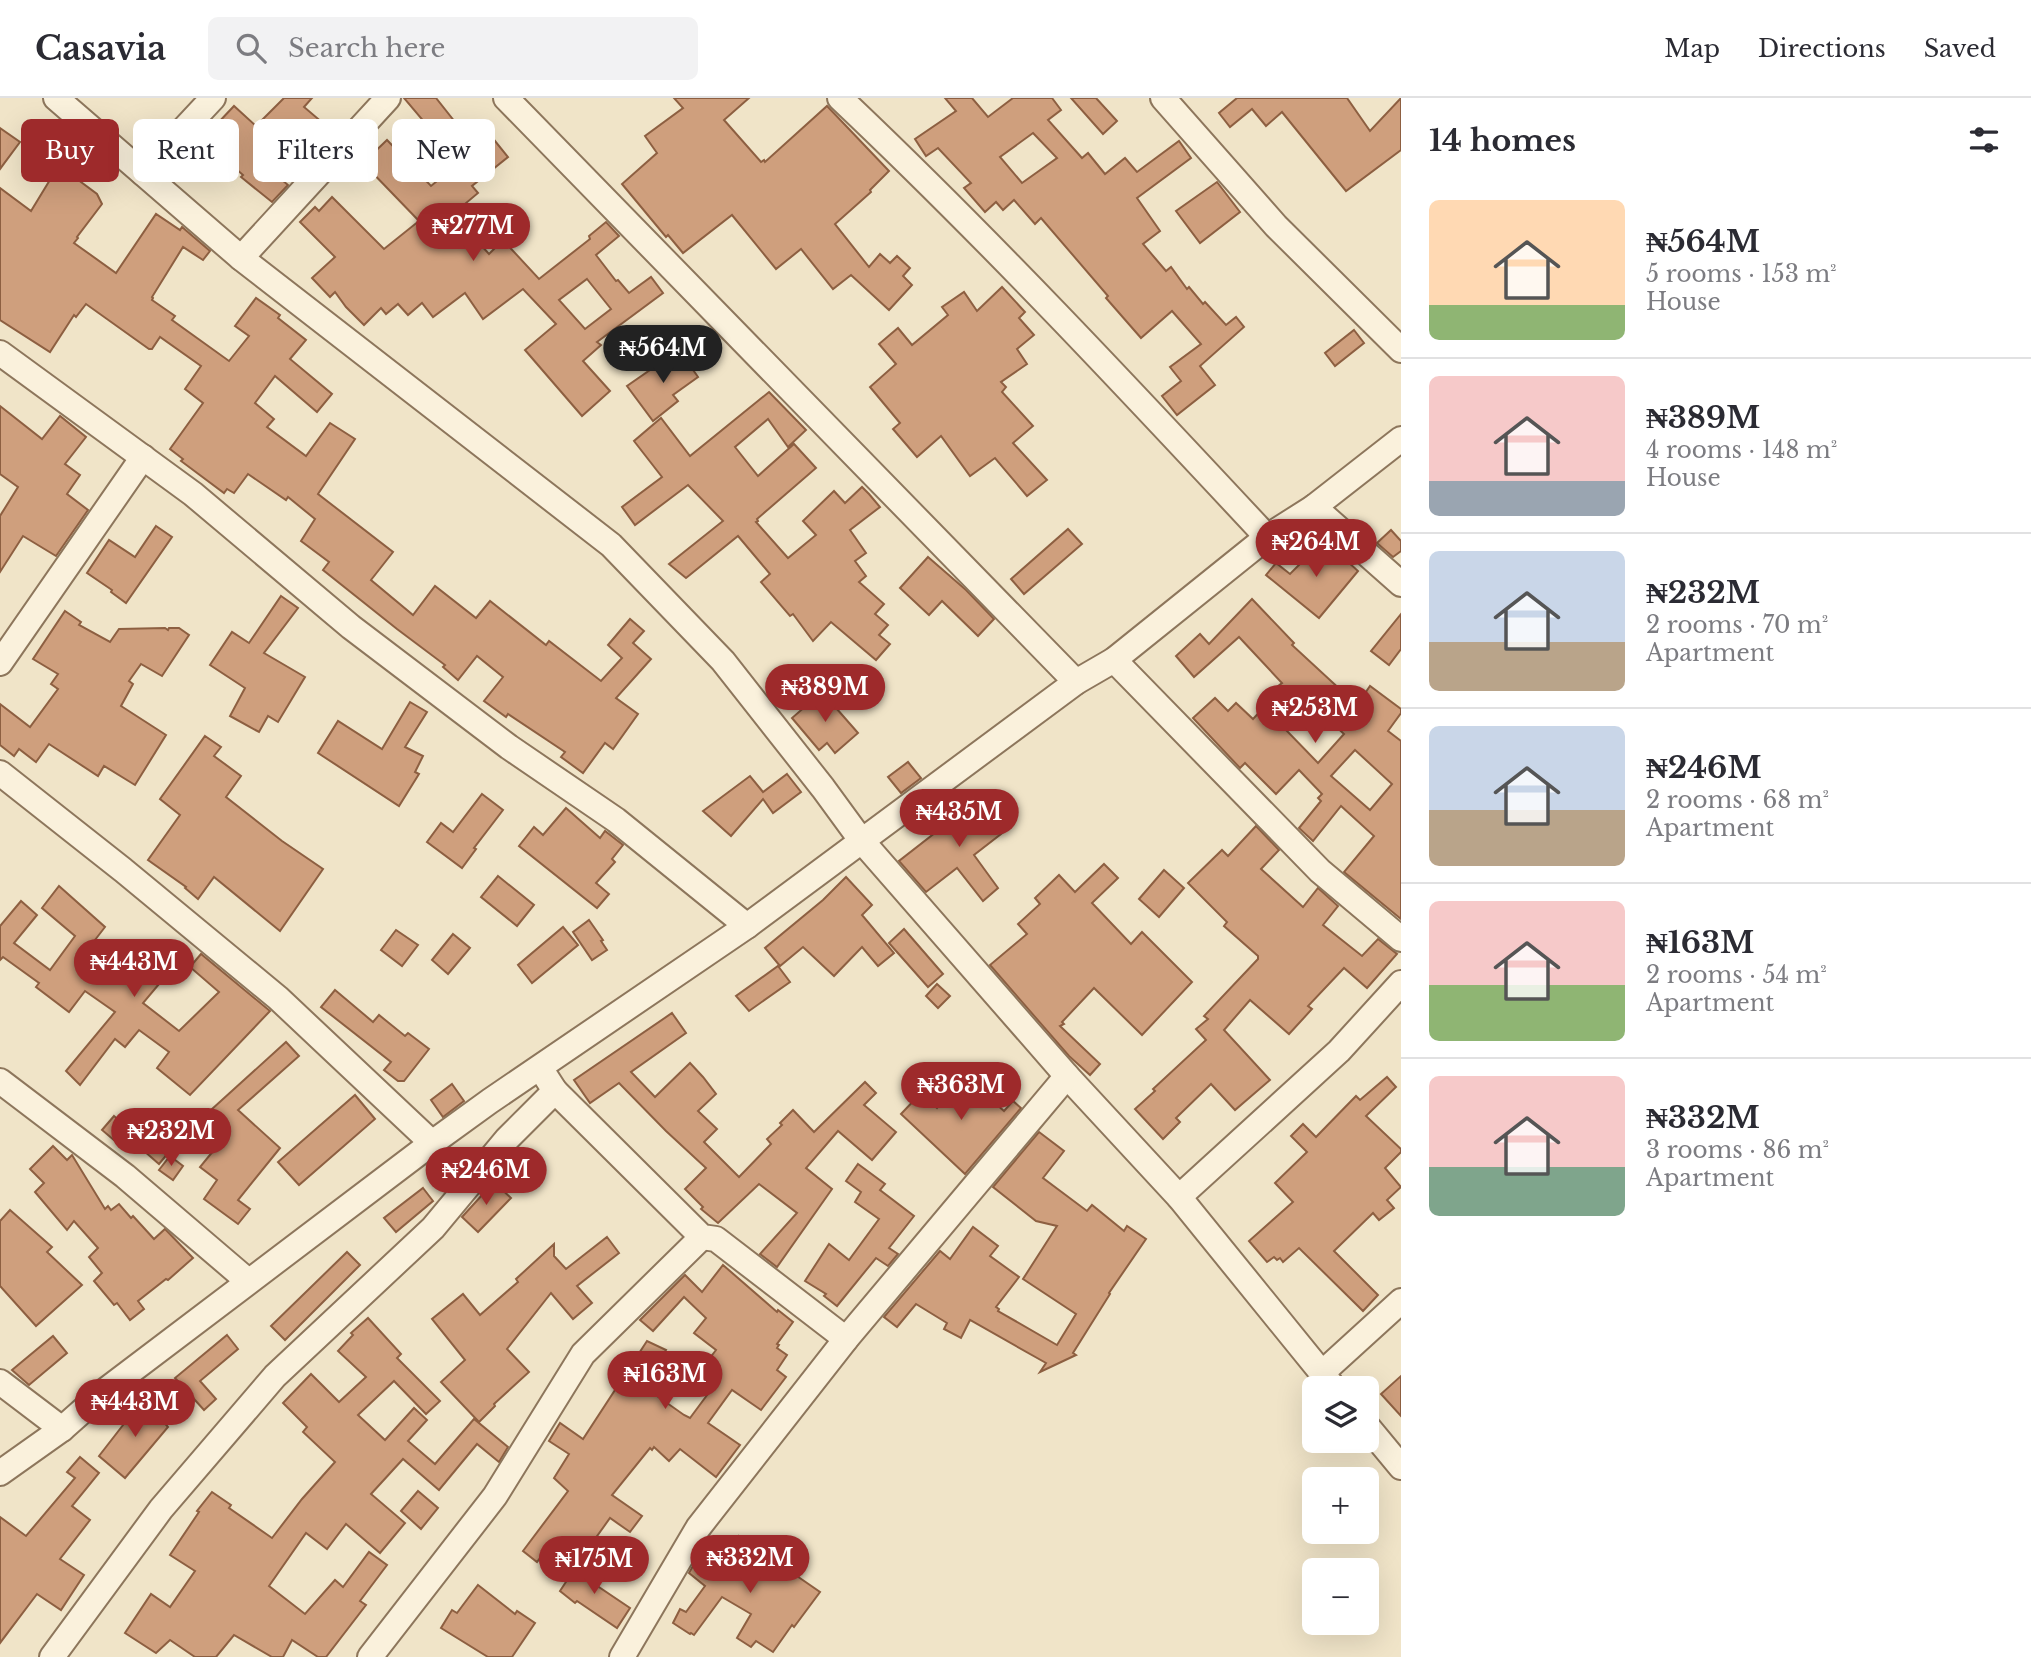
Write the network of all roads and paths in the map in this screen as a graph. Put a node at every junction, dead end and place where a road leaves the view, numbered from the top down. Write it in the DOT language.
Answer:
graph roads {
  1 [pos="56,98"];
  2 [pos="213,98"];
  3 [pos="388,98"];
  4 [pos="506,98"];
  5 [pos="840,98"];
  6 [pos="1163,98"];
  7 [pos="194,119"];
  8 [pos="133,164"];
  9 [pos="154,182"];
  10 [pos="241,258"];
  11 [pos="1401,350"];
  12 [pos="0,353"];
  13 [pos="1401,439"];
  14 [pos="143,457"];
  15 [pos="1314,507"];
  16 [pos="1267,537"];
  17 [pos="1401,584"];
  18 [pos="1114,660"];
  19 [pos="0,663"];
  20 [pos="1076,682"];
  21 [pos="0,773"];
  22 [pos="861,840"];
  23 [pos="747,926"];
  24 [pos="1401,939"];
  25 [pos="1401,983"];
  26 [pos="540,1068"];
  27 [pos="1067,1076"];
  28 [pos="0,1080"];
  29 [pos="555,1091"];
  30 [pos="432,1143"];
  31 [pos="1179,1196"];
  32 [pos="702,1237"];
  33 [pos="248,1281"];
  34 [pos="1401,1301"];
  35 [pos="846,1339"];
  36 [pos="1325,1376"];
  37 [pos="1332,1376"];
  38 [pos="0,1382"];
  39 [pos="62,1429"];
  40 [pos="1379,1440"];
  41 [pos="1401,1467"];
  42 [pos="0,1473"];
  43 [pos="51,1657"];
  44 [pos="370,1657"];
  45 [pos="622,1657"];
  1 -- 8 [label="street"];
  2 -- 7 [label="street"];
  3 -- 10 [label="street"];
  4 -- 20 [label="street"];
  5 -- 16 [label="street"];
  6 -- 11 [label="street"];
  9 -- 10 [label="street"];
  10 -- 22 [label="street"];
  12 -- 14 [label="street"];
  13 -- 15 [label="street"];
  14 -- 19 [label="street"];
  14 -- 23 [label="street"];
  15 -- 16 [label="street"];
  15 -- 17 [label="street"];
  16 -- 18 [label="street"];
  18 -- 20 [label="street"];
  18 -- 24 [label="street"];
  20 -- 22 [label="street"];
  21 -- 30 [label="street"];
  22 -- 23 [label="street"];
  22 -- 27 [label="street"];
  23 -- 26 [label="street"];
  25 -- 31 [label="street"];
  26 -- 29 [label="street"];
  26 -- 30 [label="street"];
  27 -- 31 [label="street"];
  27 -- 35 [label="street"];
  28 -- 33 [label="street"];
  29 -- 32 [label="street"];
  29 -- 43 [label="street"];
  30 -- 33 [label="street"];
  31 -- 36 [label="street"];
  32 -- 35 [label="street"];
  32 -- 44 [label="street"];
  33 -- 39 [label="street"];
  34 -- 37 [label="street"];
  35 -- 45 [label="street"];
  38 -- 39 [label="street"];
  39 -- 42 [label="street"];
  40 -- 41 [label="street"];
}
